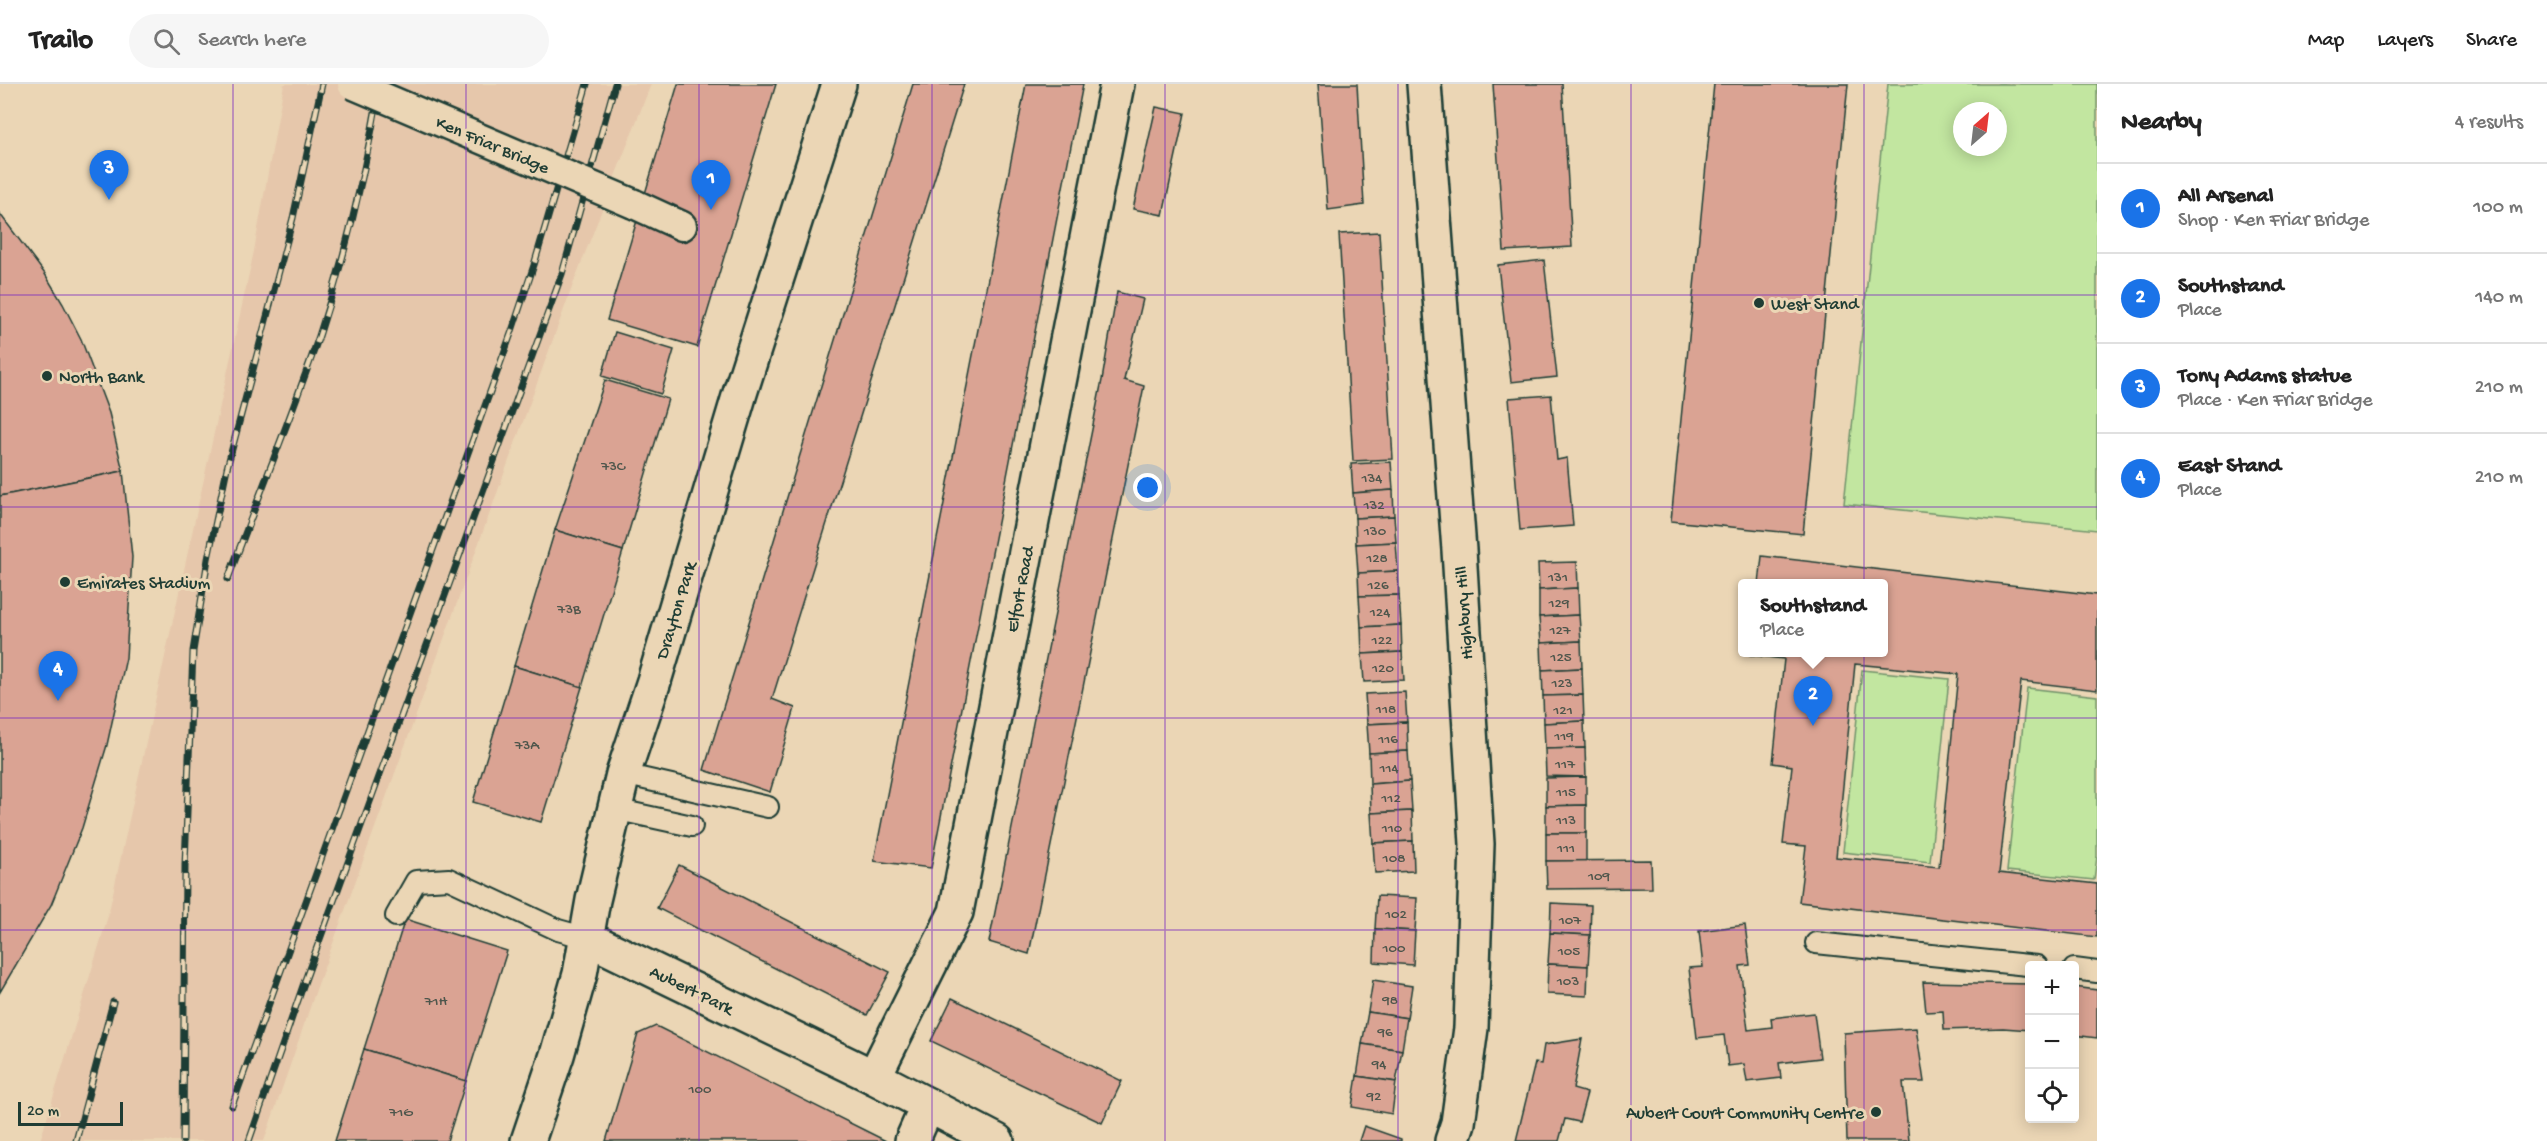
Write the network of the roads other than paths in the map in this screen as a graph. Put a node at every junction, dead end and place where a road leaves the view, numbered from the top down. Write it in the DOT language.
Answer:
graph roads {
  1 [pos="352,84"];
  2 [pos="838,84"];
  3 [pos="1117,84"];
  4 [pos="1424,84"];
  5 [pos="682,226"];
  6 [pos="623,774"];
  7 [pos="768,807"];
  8 [pos="614,809"];
  9 [pos="692,826"];
  10 [pos="396,916"];
  11 [pos="587,938"];
  12 [pos="1816,943"];
  13 [pos="2025,965"];
  14 [pos="2079,970"];
  15 [pos="2097,972"];
  16 [pos="874,1077"];
  17 [pos="928,1105"];
  18 [pos="528,1141"];
  19 [pos="912,1141"];
  20 [pos="997,1141"];
  21 [pos="1452,1141"];
  1 -- 5 [label="street, Ken Friar Bridge, bridge"];
  2 -- 6 [label="street, Drayton Park"];
  3 -- 16 [label="street, Elfort Road"];
  4 -- 21 [label="street, Highbury Hill"];
  6 -- 7 [label="lane"];
  6 -- 8 [label="street, Drayton Park"];
  8 -- 9 [label="lane"];
  8 -- 11 [label="street, Drayton Park"];
  10 -- 11 [label="lane, Aubert Park"];
  11 -- 16 [label="street, Aubert Park"];
  11 -- 18 [label="street, Drayton Park"];
  12 -- 13 [label="lane"];
  14 -- 15 [label="lane"];
  16 -- 17 [label="street, Aubert Park"];
  17 -- 19 [label="street"];
  17 -- 20 [label="street, Aubert Park"];
}
